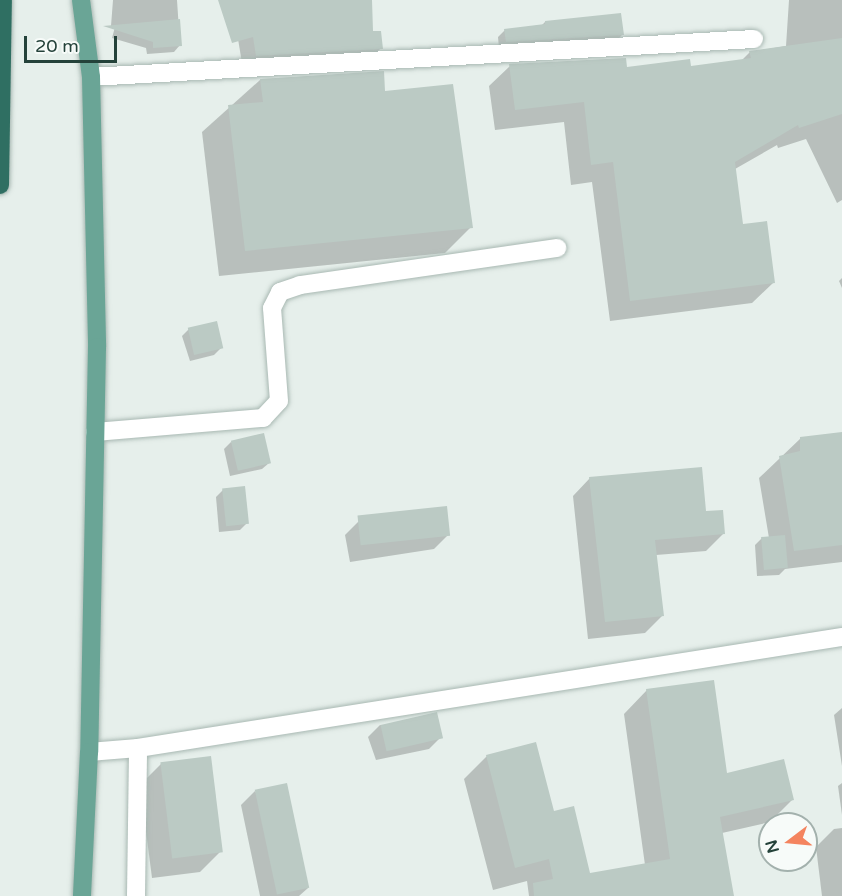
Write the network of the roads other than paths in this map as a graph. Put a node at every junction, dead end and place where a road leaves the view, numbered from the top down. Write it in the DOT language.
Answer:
graph roads {
  1 [pos="3,0"];
  2 [pos="81,0"];
  3 [pos="754,39"];
  4 [pos="91,76"];
  5 [pos="0,185"];
  6 [pos="557,248"];
  7 [pos="95,432"];
  8 [pos="842,637"];
  9 [pos="138,748"];
  10 [pos="89,752"];
  11 [pos="82,896"];
  12 [pos="136,896"];
  1 -- 5 [label="highway"];
  2 -- 4 [label="main road"];
  3 -- 4 [label="street"];
  4 -- 7 [label="main road"];
  6 -- 7 [label="street"];
  7 -- 10 [label="main road"];
  8 -- 9 [label="street"];
  9 -- 10 [label="street"];
  9 -- 12 [label="street"];
  10 -- 11 [label="main road"];
}
